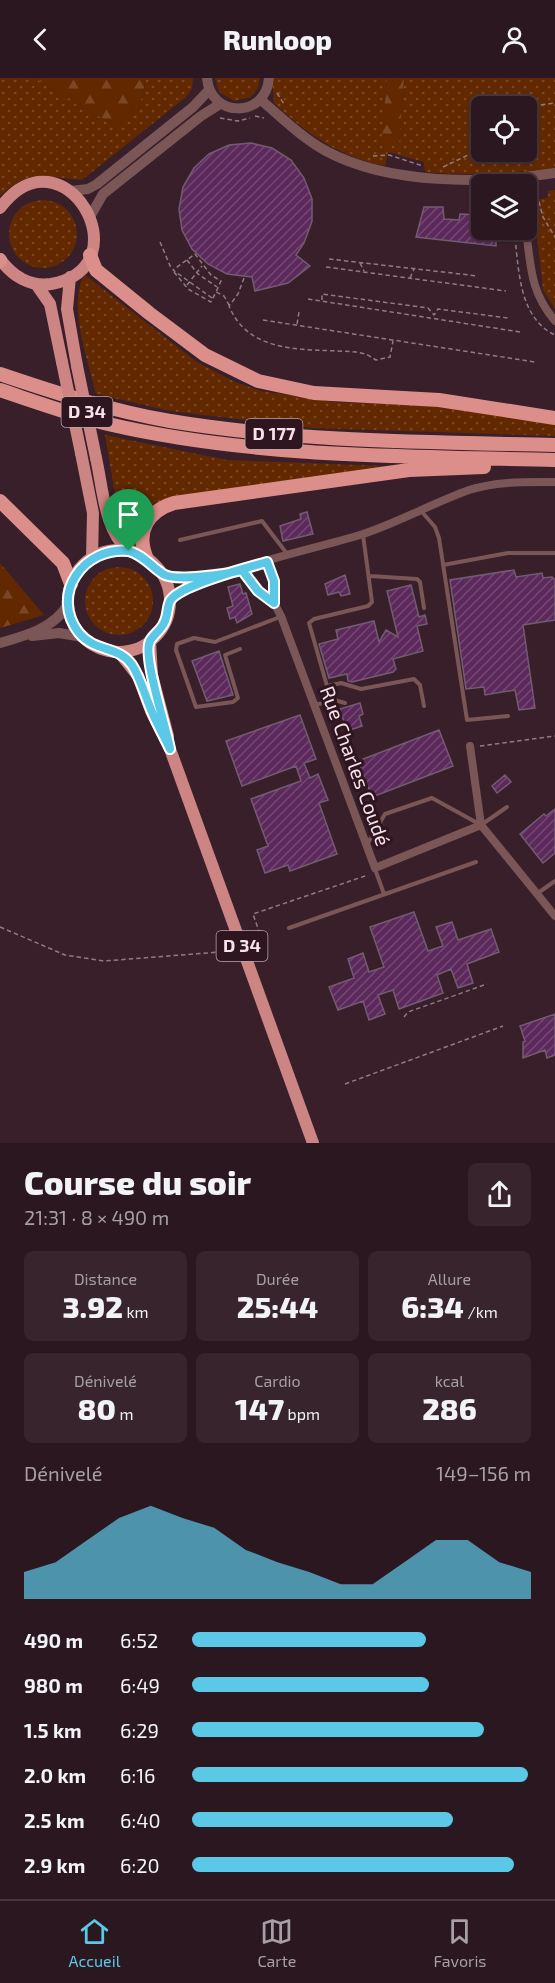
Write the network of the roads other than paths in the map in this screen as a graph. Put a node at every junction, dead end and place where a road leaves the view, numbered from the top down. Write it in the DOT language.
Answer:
graph roads {
  1 [pos="207,78"];
  2 [pos="269,78"];
  3 [pos="209,90"];
  4 [pos="261,100"];
  5 [pos="220,104"];
  6 [pos="555,173"];
  7 [pos="537,177"];
  8 [pos="471,178"];
  9 [pos="71,191"];
  10 [pos="0,208"];
  11 [pos="91,215"];
  12 [pos="527,240"];
  13 [pos="90,255"];
  14 [pos="0,260"];
  15 [pos="70,277"];
  16 [pos="36,284"];
  17 [pos="555,321"];
  18 [pos="0,374"];
  19 [pos="0,390"];
  20 [pos="555,418"];
  21 [pos="555,445"];
  22 [pos="555,460"];
  23 [pos="555,469"];
  24 [pos="555,482"];
  25 [pos="0,501"];
  26 [pos="422,512"];
  27 [pos="363,534"];
  28 [pos="180,540"];
  29 [pos="129,551"];
  30 [pos="555,553"];
  31 [pos="288,555"];
  32 [pos="92,558"];
  33 [pos="147,559"];
  34 [pos="267,562"];
  35 [pos="443,565"];
  36 [pos="242,570"];
  37 [pos="162,574"];
  38 [pos="218,576"];
  39 [pos="370,576"];
  40 [pos="71,584"];
  41 [pos="170,602"];
  42 [pos="274,603"];
  43 [pos="68,604"];
  44 [pos="424,608"];
  45 [pos="281,616"];
  46 [pos="83,637"];
  47 [pos="14,639"];
  48 [pos="150,641"];
  49 [pos="0,643"];
  50 [pos="240,649"];
  51 [pos="120,652"];
  52 [pos="345,703"];
  53 [pos="315,705"];
  54 [pos="424,706"];
  55 [pos="508,716"];
  56 [pos="472,746"];
  57 [pos="170,749"];
  58 [pos="507,807"];
  59 [pos="481,825"];
  60 [pos="367,843"];
  61 [pos="476,862"];
  62 [pos="375,868"];
  63 [pos="555,881"];
  64 [pos="384,894"];
  65 [pos="537,894"];
  66 [pos="555,915"];
  67 [pos="289,928"];
  68 [pos="313,1143"];
  1 -- 3 [label="street"];
  2 -- 4 [label="street"];
  3 -- 5 [label="street"];
  3 -- 9 [label="street"];
  4 -- 5 [label="street"];
  4 -- 8 [label="street"];
  5 -- 11 [label="street"];
  6 -- 7 [label="street"];
  9 -- 10 [label="main road"];
  9 -- 11 [label="main road"];
  11 -- 13 [label="main road"];
  12 -- 17 [label="street"];
  13 -- 15 [label="main road"];
  13 -- 20 [label="highway"];
  14 -- 16 [label="main road"];
  15 -- 16 [label="main road"];
  15 -- 29 [label="main road, D 34, bridge"];
  16 -- 32 [label="main road, D 34, bridge"];
  18 -- 21 [label="highway, D 177"];
  19 -- 22 [label="highway, D 177"];
  23 -- 33 [label="highway"];
  24 -- 26 [label="street"];
  25 -- 40 [label="highway"];
  26 -- 27 [label="street"];
  26 -- 35 [label="lane"];
  27 -- 31 [label="street"];
  27 -- 39 [label="lane"];
  28 -- 31 [label="lane"];
  29 -- 32 [label="main road"];
  29 -- 33 [label="main road"];
  30 -- 35 [label="lane"];
  31 -- 34 [label="street"];
  32 -- 40 [label="main road"];
  33 -- 37 [label="main road"];
  34 -- 36 [label="street"];
  34 -- 42 [label="street, Rue Charles Coudé"];
  35 -- 55 [label="lane"];
  36 -- 38 [label="street"];
  36 -- 42 [label="street, Rue Charles Coudé"];
  37 -- 38 [label="street"];
  37 -- 41 [label="main road"];
  38 -- 41 [label="street"];
  39 -- 44 [label="lane"];
  39 -- 54 [label="lane"];
  40 -- 43 [label="main road"];
  41 -- 48 [label="main road"];
  42 -- 45 [label="street, Rue Charles Coudé"];
  43 -- 46 [label="main road"];
  43 -- 47 [label="street"];
  45 -- 50 [label="lane"];
  45 -- 53 [label="street, Rue Charles Coudé"];
  46 -- 47 [label="street"];
  46 -- 51 [label="main road"];
  47 -- 49 [label="street"];
  48 -- 51 [label="main road"];
  48 -- 57 [label="main road, D 34"];
  51 -- 57 [label="main road, D 34"];
  52 -- 53 [label="lane"];
  53 -- 60 [label="street, Rue Charles Coudé"];
  56 -- 59 [label="street"];
  57 -- 68 [label="main road, D 34"];
  58 -- 59 [label="lane"];
  59 -- 60 [label="lane"];
  59 -- 62 [label="street, Rue Charles Coudé"];
  59 -- 65 [label="street"];
  60 -- 62 [label="street, Rue Charles Coudé"];
  61 -- 64 [label="lane"];
  62 -- 64 [label="lane"];
  63 -- 65 [label="lane"];
  64 -- 67 [label="lane"];
  65 -- 66 [label="street"];
}
